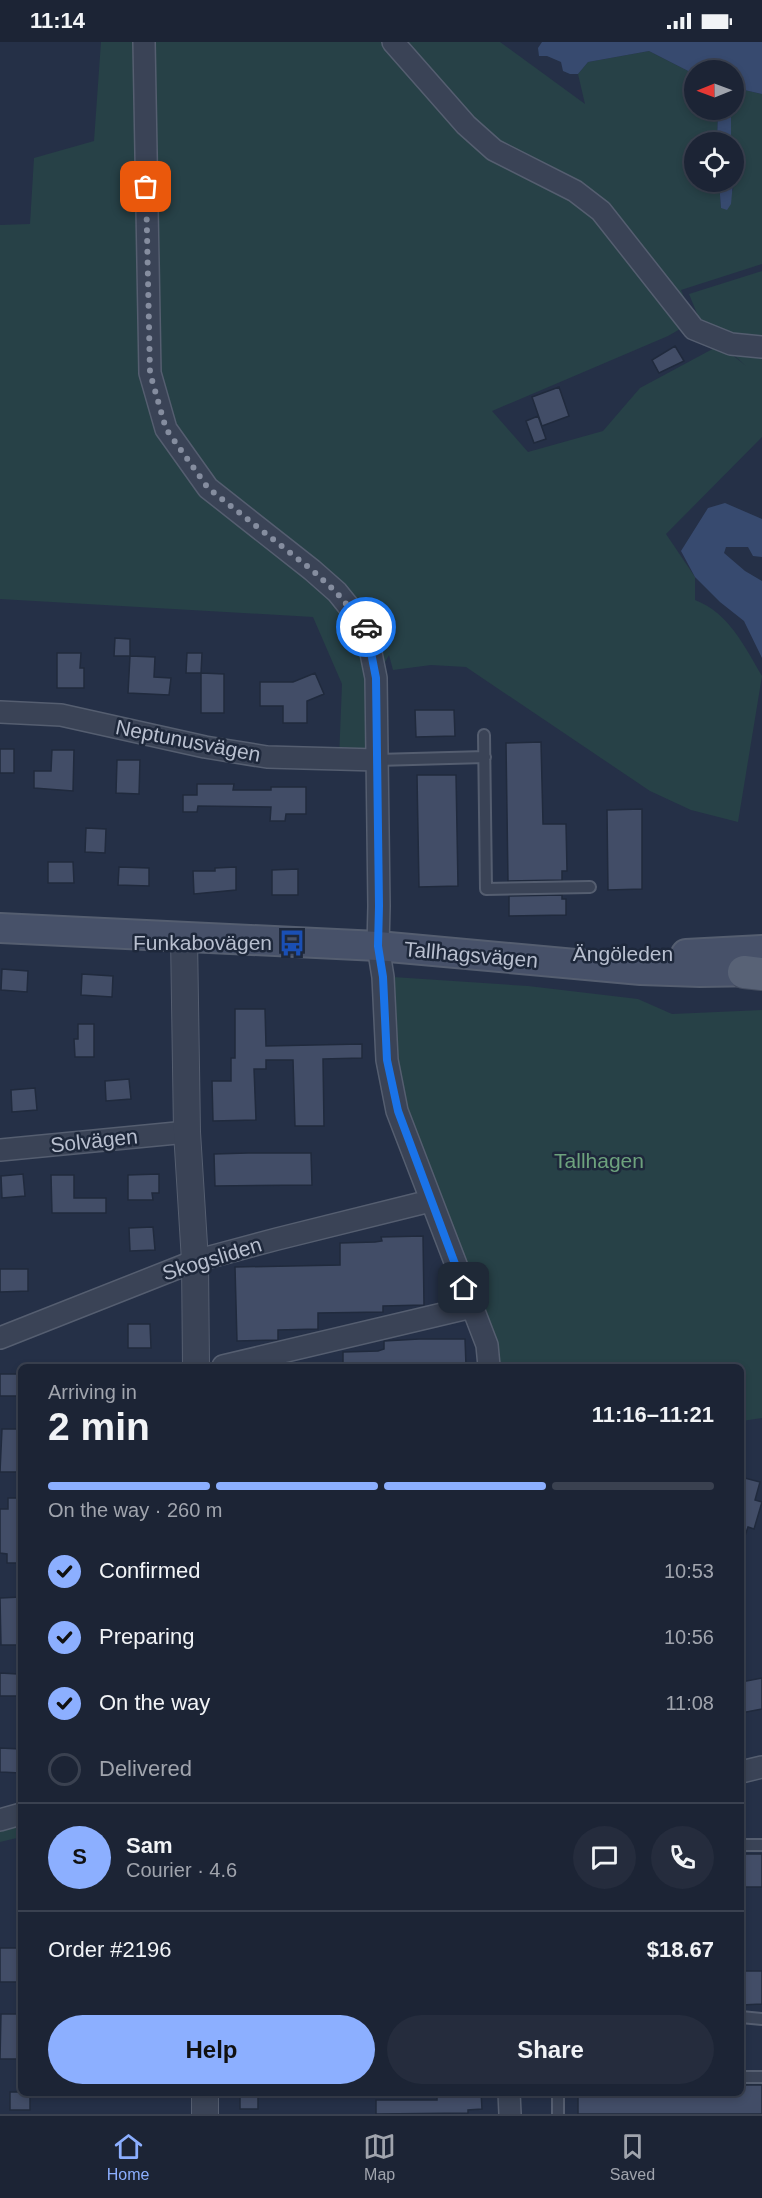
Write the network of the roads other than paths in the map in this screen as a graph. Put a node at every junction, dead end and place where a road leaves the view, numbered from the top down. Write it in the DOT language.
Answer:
graph roads {
  1 [pos="144,42"];
  2 [pos="393,42"];
  3 [pos="762,347"];
  4 [pos="0,712"];
  5 [pos="484,735"];
  6 [pos="485,757"];
  7 [pos="377,760"];
  8 [pos="590,887"];
  9 [pos="0,928"];
  10 [pos="184,937"];
  11 [pos="378,946"];
  12 [pos="757,967"];
  13 [pos="187,1132"];
  14 [pos="0,1150"];
  15 [pos="430,1202"];
  16 [pos="195,1261"];
  17 [pos="472,1307"];
  18 [pos="0,1338"];
  19 [pos="196,1364"];
  20 [pos="231,1364"];
  21 [pos="489,1364"];
  22 [pos="762,1767"];
  23 [pos="744,1771"];
  24 [pos="18,1815"];
  25 [pos="0,1820"];
  26 [pos="744,1845"];
  27 [pos="762,1845"];
  28 [pos="744,2017"];
  29 [pos="762,2019"];
  30 [pos="744,2077"];
  31 [pos="762,2077"];
  32 [pos="205,2096"];
  33 [pos="509,2096"];
  34 [pos="558,2096"];
  35 [pos="205,2114"];
  36 [pos="510,2114"];
  37 [pos="558,2114"];
  1 -- 7 [label="street"];
  2 -- 3 [label="street"];
  4 -- 7 [label="street, Neptunusvägen"];
  5 -- 6 [label="lane"];
  6 -- 7 [label="lane"];
  6 -- 8 [label="lane"];
  7 -- 11 [label="street"];
  9 -- 10 [label="main road, Tallhagsvägen"];
  10 -- 11 [label="main road, Tallhagsvägen"];
  10 -- 13 [label="street"];
  11 -- 12 [label="main road, Tallhagsvägen"];
  11 -- 15 [label="street"];
  13 -- 14 [label="street, Solvägen"];
  13 -- 16 [label="street"];
  15 -- 16 [label="street, Skogsliden"];
  15 -- 17 [label="street"];
  16 -- 18 [label="street, Skogsliden"];
  16 -- 19 [label="street"];
  17 -- 20 [label="street"];
  17 -- 21 [label="street"];
  22 -- 23 [label="street"];
  24 -- 25 [label="street"];
  26 -- 27 [label="lane"];
  28 -- 29 [label="lane"];
  30 -- 31 [label="lane"];
  32 -- 35 [label="street"];
  33 -- 36 [label="street"];
  34 -- 37 [label="lane"];
}
